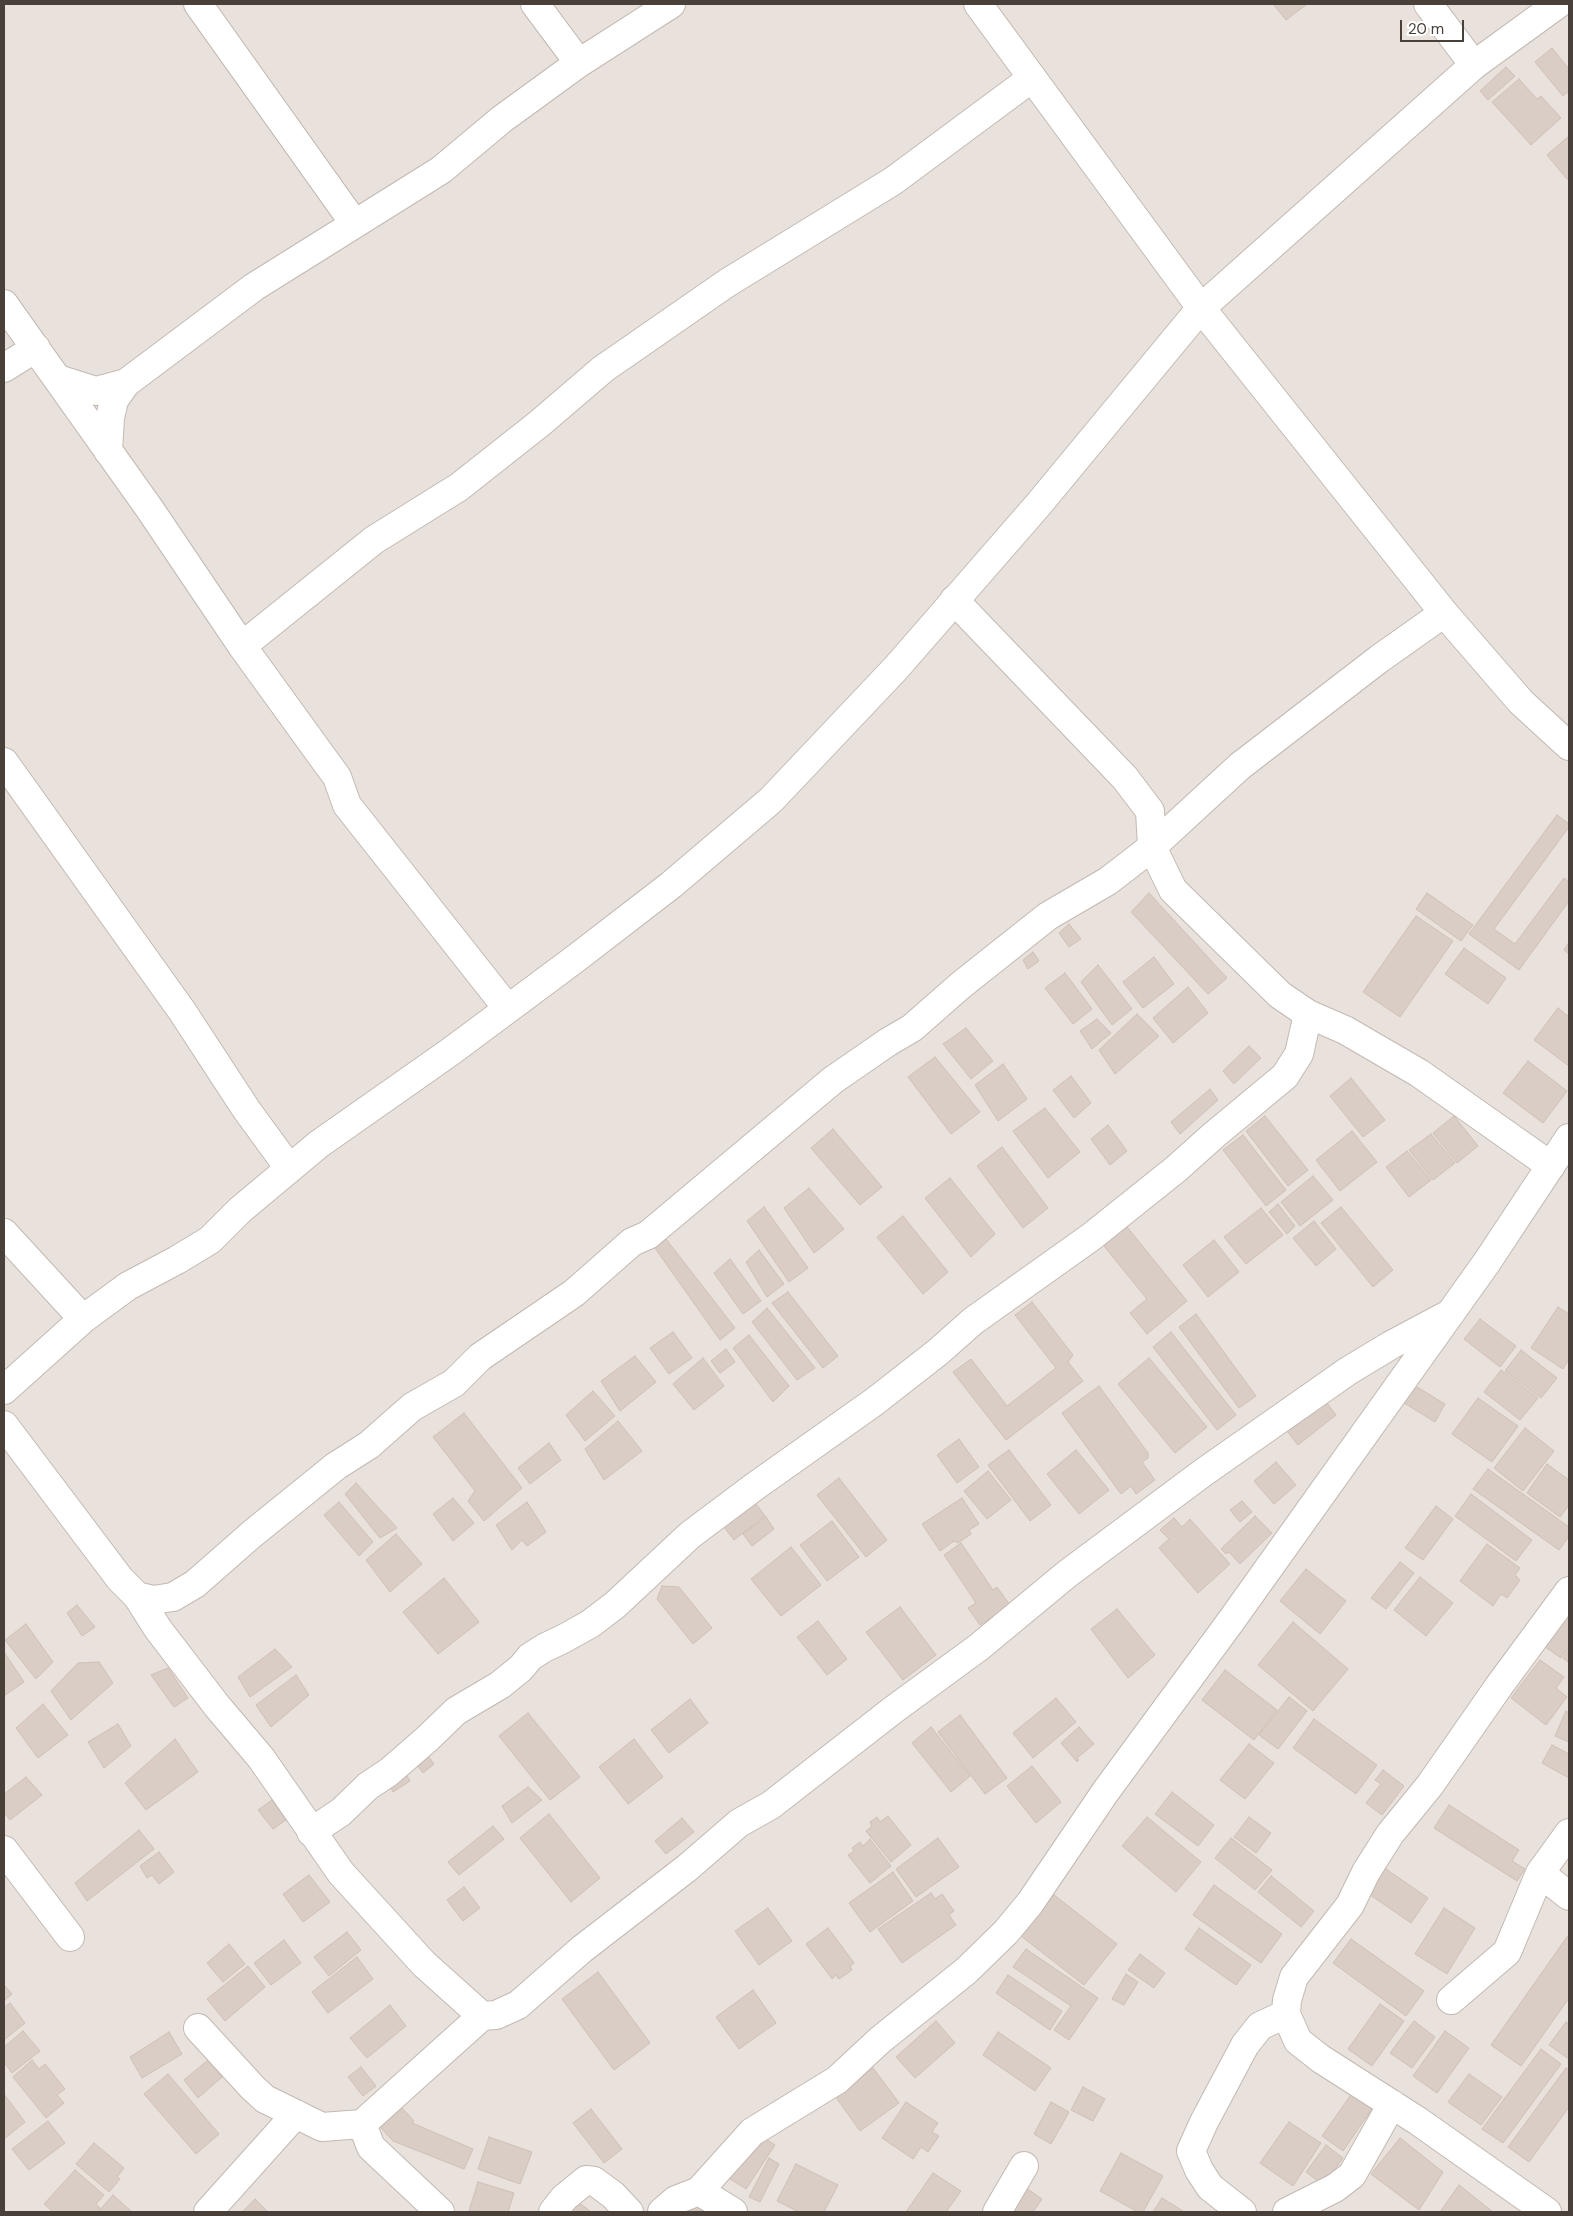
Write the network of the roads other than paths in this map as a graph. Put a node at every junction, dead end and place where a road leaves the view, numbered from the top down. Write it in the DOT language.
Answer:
graph roads {
  1 [pos="198,4"];
  2 [pos="535,4"];
  3 [pos="671,4"];
  4 [pos="978,4"];
  5 [pos="1428,4"];
  6 [pos="1558,4"];
  7 [pos="579,63"];
  8 [pos="1474,65"];
  9 [pos="1032,78"];
  10 [pos="354,223"];
  11 [pos="4,304"];
  12 [pos="1201,308"];
  13 [pos="36,348"];
  14 [pos="4,368"];
  15 [pos="58,380"];
  16 [pos="126,383"];
  17 [pos="108,451"];
  18 [pos="954,600"];
  19 [pos="1444,614"];
  20 [pos="242,646"];
  21 [pos="1569,746"];
  22 [pos="4,762"];
  23 [pos="1152,847"];
  24 [pos="508,1009"];
  25 [pos="1308,1014"];
  26 [pos="1569,1138"];
  27 [pos="1551,1166"];
  28 [pos="289,1168"];
  29 [pos="4,1233"];
  30 [pos="1451,1314"];
  31 [pos="84,1319"];
  32 [pos="4,1390"];
  33 [pos="4,1425"];
  34 [pos="1568,1594"];
  35 [pos="137,1596"];
  36 [pos="311,1832"];
  37 [pos="1569,1833"];
  38 [pos="4,1850"];
  39 [pos="1540,1873"];
  40 [pos="1569,1896"];
  41 [pos="70,1937"];
  42 [pos="1451,2000"];
  43 [pos="1286,2014"];
  44 [pos="482,2016"];
  45 [pos="198,2028"];
  46 [pos="1392,2104"];
  47 [pos="296,2114"];
  48 [pos="362,2124"];
  49 [pos="1024,2166"];
  50 [pos="699,2190"];
  51 [pos="208,2212"];
  52 [pos="440,2212"];
  53 [pos="553,2212"];
  54 [pos="629,2212"];
  55 [pos="662,2212"];
  56 [pos="733,2212"];
  57 [pos="997,2212"];
  58 [pos="1242,2212"];
  59 [pos="1287,2212"];
  60 [pos="1547,2212"];
  1 -- 10 [label="street"];
  2 -- 7 [label="street"];
  3 -- 7 [label="street"];
  4 -- 9 [label="street"];
  5 -- 8 [label="street"];
  6 -- 8 [label="street"];
  7 -- 10 [label="street"];
  8 -- 12 [label="street"];
  9 -- 12 [label="street"];
  9 -- 20 [label="street"];
  10 -- 16 [label="street"];
  11 -- 13 [label="street"];
  12 -- 18 [label="street"];
  12 -- 19 [label="street"];
  13 -- 14 [label="street"];
  13 -- 15 [label="street"];
  15 -- 16 [label="street"];
  15 -- 17 [label="street"];
  16 -- 17 [label="street"];
  17 -- 20 [label="street"];
  18 -- 23 [label="street"];
  18 -- 24 [label="street"];
  19 -- 21 [label="street"];
  19 -- 23 [label="street"];
  20 -- 24 [label="street"];
  22 -- 28 [label="street"];
  23 -- 25 [label="street"];
  23 -- 35 [label="street"];
  24 -- 28 [label="street"];
  25 -- 27 [label="street"];
  25 -- 36 [label="street"];
  26 -- 27 [label="street"];
  27 -- 30 [label="street"];
  28 -- 31 [label="street"];
  29 -- 31 [label="street"];
  30 -- 44 [label="street"];
  30 -- 50 [label="street"];
  31 -- 32 [label="street"];
  33 -- 35 [label="street"];
  34 -- 43 [label="street"];
  35 -- 36 [label="street"];
  36 -- 44 [label="street"];
  37 -- 39 [label="street"];
  38 -- 41 [label="street"];
  39 -- 40 [label="street"];
  39 -- 42 [label="street"];
  43 -- 46 [label="street"];
  43 -- 58 [label="street"];
  44 -- 48 [label="street"];
  45 -- 47 [label="street"];
  46 -- 59 [label="street"];
  46 -- 60 [label="street"];
  47 -- 48 [label="street"];
  47 -- 51 [label="street"];
  48 -- 52 [label="street"];
  49 -- 57 [label="street"];
  50 -- 55 [label="street"];
  50 -- 56 [label="street"];
  53 -- 54 [label="street"];
}
